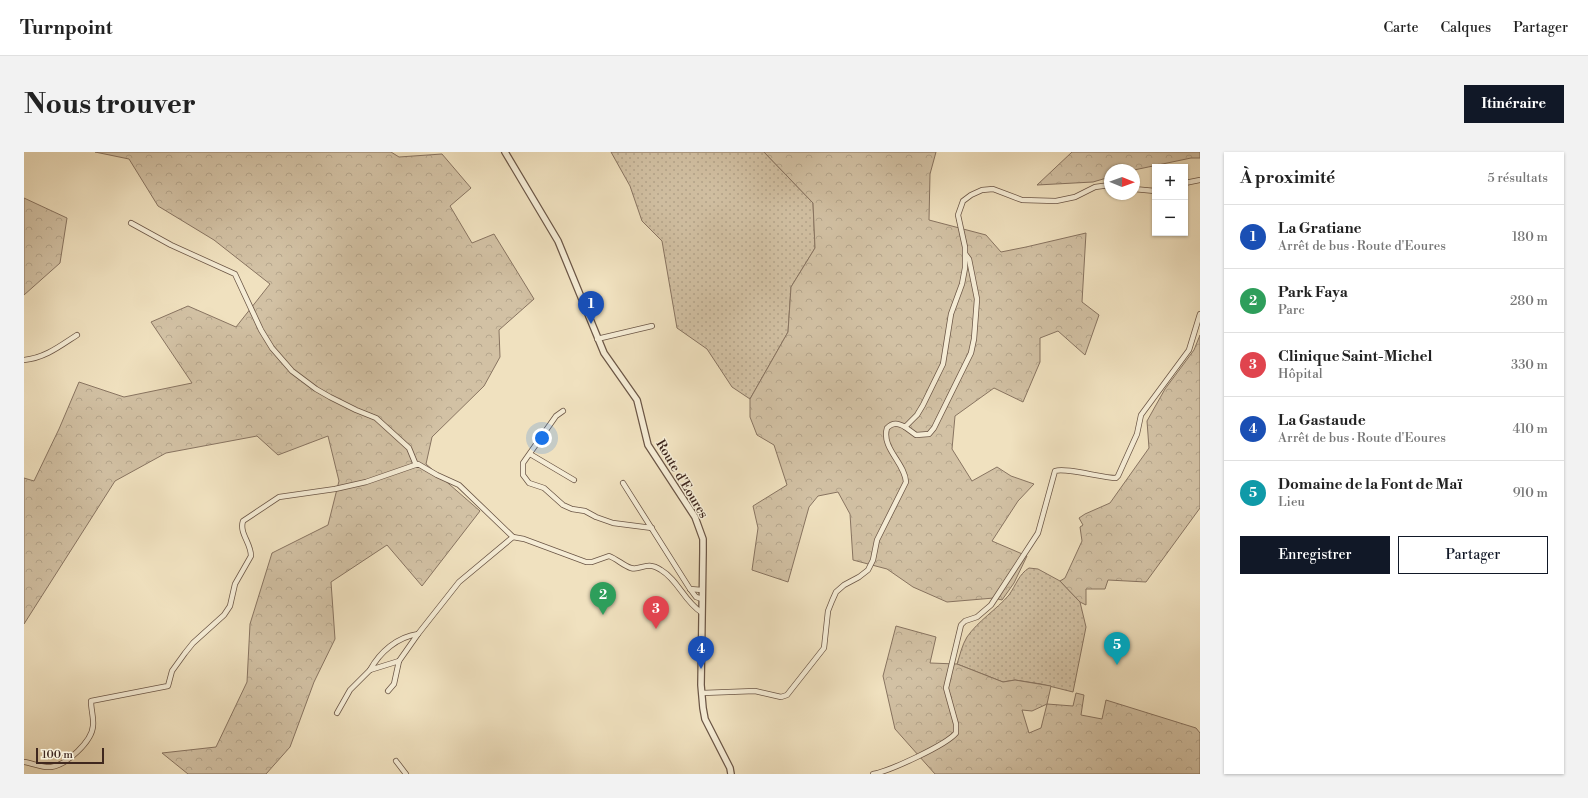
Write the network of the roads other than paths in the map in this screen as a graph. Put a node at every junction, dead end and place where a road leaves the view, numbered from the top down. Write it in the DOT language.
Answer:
graph roads {
  1 [pos="504,152"];
  2 [pos="1200,180"];
  3 [pos="1188,182"];
  4 [pos="1104,186"];
  5 [pos="1140,189"];
  6 [pos="1152,191"];
  7 [pos="131,223"];
  8 [pos="965,253"];
  9 [pos="1200,314"];
  10 [pos="652,326"];
  11 [pos="78,335"];
  12 [pos="597,339"];
  13 [pos="24,360"];
  14 [pos="563,411"];
  15 [pos="905,427"];
  16 [pos="530,454"];
  17 [pos="416,465"];
  18 [pos="574,480"];
  19 [pos="623,483"];
  20 [pos="652,528"];
  21 [pos="513,537"];
  22 [pos="690,589"];
  23 [pos="702,590"];
  24 [pos="702,599"];
  25 [pos="701,612"];
  26 [pos="418,634"];
  27 [pos="399,662"];
  28 [pos="370,670"];
  29 [pos="388,691"];
  30 [pos="702,693"];
  31 [pos="337,713"];
  32 [pos="396,761"];
  33 [pos="24,762"];
  34 [pos="406,774"];
  35 [pos="731,774"];
  36 [pos="873,774"];
  1 -- 12 [label="street, Route d'Eoures"];
  2 -- 3 [label="street"];
  4 -- 8 [label="street"];
  5 -- 6 [label="street"];
  7 -- 17 [label="street"];
  8 -- 15 [label="street"];
  8 -- 15 [label="street"];
  9 -- 36 [label="street"];
  10 -- 12 [label="street"];
  11 -- 13 [label="street"];
  12 -- 23 [label="street, Route d'Eoures"];
  14 -- 16 [label="street"];
  15 -- 30 [label="street"];
  16 -- 18 [label="street"];
  16 -- 20 [label="street"];
  17 -- 21 [label="street"];
  17 -- 33 [label="street"];
  19 -- 20 [label="street"];
  20 -- 22 [label="street"];
  21 -- 25 [label="street"];
  21 -- 26 [label="street"];
  22 -- 23 [label="street"];
  22 -- 24 [label="street"];
  23 -- 24 [label="street, Route d'Eoures"];
  24 -- 25 [label="street, Route d'Eoures"];
  25 -- 30 [label="street, Route d'Eoures"];
  26 -- 27 [label="street"];
  26 -- 28 [label="street"];
  27 -- 28 [label="street"];
  27 -- 29 [label="street"];
  28 -- 31 [label="street"];
  30 -- 35 [label="street, Route d'Eoures"];
  32 -- 34 [label="street"];
}
